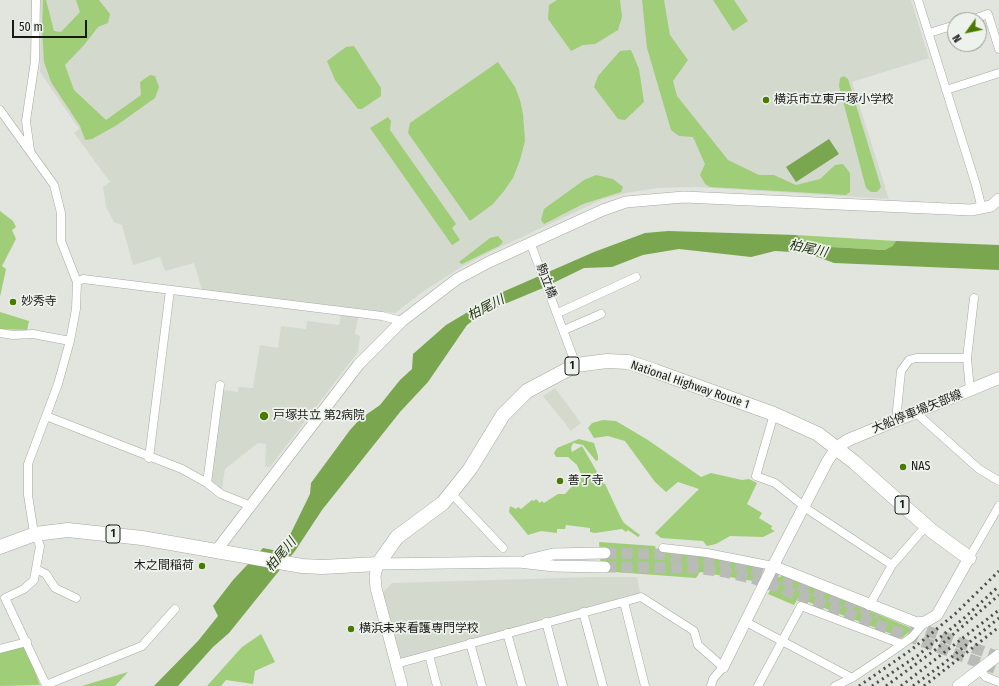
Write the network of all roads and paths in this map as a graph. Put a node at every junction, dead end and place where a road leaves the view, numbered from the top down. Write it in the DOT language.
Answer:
graph roads {
  1 [pos="36,0"];
  2 [pos="918,0"];
  3 [pos="987,14"];
  4 [pos="947,28"];
  5 [pos="929,34"];
  6 [pos="999,49"];
  7 [pos="999,73"];
  8 [pos="946,90"];
  9 [pos="0,110"];
  10 [pos="30,152"];
  11 [pos="999,199"];
  12 [pos="982,209"];
  13 [pos="530,242"];
  14 [pos="636,277"];
  15 [pos="77,282"];
  16 [pos="170,290"];
  17 [pos="974,298"];
  18 [pos="557,311"];
  19 [pos="601,314"];
  20 [pos="402,321"];
  21 [pos="564,330"];
  22 [pos="0,333"];
  23 [pos="70,341"];
  24 [pos="967,358"];
  25 [pos="576,365"];
  26 [pos="999,378"];
  27 [pos="220,384"];
  28 [pos="970,390"];
  29 [pos="915,412"];
  30 [pos="774,414"];
  31 [pos="46,416"];
  32 [pos="896,420"];
  33 [pos="836,448"];
  34 [pos="149,458"];
  35 [pos="999,482"];
  36 [pos="207,483"];
  37 [pos="451,493"];
  38 [pos="251,506"];
  39 [pos="999,506"];
  40 [pos="804,507"];
  41 [pos="926,526"];
  42 [pos="35,534"];
  43 [pos="0,545"];
  44 [pos="503,548"];
  45 [pos="663,548"];
  46 [pos="221,552"];
  47 [pos="605,553"];
  48 [pos="969,558"];
  49 [pos="519,562"];
  50 [pos="378,564"];
  51 [pos="892,565"];
  52 [pos="605,566"];
  53 [pos="773,566"];
  54 [pos="36,569"];
  55 [pos="76,598"];
  56 [pos="624,602"];
  57 [pos="869,606"];
  58 [pos="175,609"];
  59 [pos="583,612"];
  60 [pos="546,622"];
  61 [pos="746,622"];
  62 [pos="925,622"];
  63 [pos="508,633"];
  64 [pos="781,641"];
  65 [pos="26,642"];
  66 [pos="470,643"];
  67 [pos="902,644"];
  68 [pos="0,649"];
  69 [pos="429,655"];
  70 [pos="999,655"];
  71 [pos="396,664"];
  72 [pos="723,667"];
  73 [pos="979,669"];
  74 [pos="852,678"];
  75 [pos="999,682"];
  76 [pos="402,686"];
  77 [pos="438,686"];
  78 [pos="482,686"];
  79 [pos="522,686"];
  80 [pos="563,686"];
  81 [pos="603,686"];
  82 [pos="646,686"];
  83 [pos="711,686"];
  84 [pos="758,686"];
  85 [pos="835,686"];
  86 [pos="958,686"];
  1 -- 10 [label="street"];
  2 -- 5 [label="street"];
  3 -- 6 [label="street"];
  4 -- 5 [label="street"];
  5 -- 8 [label="street"];
  7 -- 8 [label="street"];
  8 -- 12 [label="street"];
  9 -- 10 [label="street"];
  10 -- 15 [label="street"];
  11 -- 12 [label="street"];
  12 -- 13 [label="street"];
  13 -- 18 [label="street, 駒立橋"];
  13 -- 20 [label="street"];
  14 -- 18 [label="street"];
  15 -- 16 [label="street"];
  15 -- 23 [label="street"];
  16 -- 20 [label="street"];
  16 -- 34 [label="street"];
  17 -- 24 [label="street"];
  18 -- 21 [label="street, 駒立橋"];
  19 -- 21 [label="street"];
  20 -- 38 [label="street"];
  21 -- 25 [label="street, 駒立橋"];
  22 -- 23 [label="street"];
  23 -- 31 [label="street"];
  24 -- 28 [label="street"];
  24 -- 32 [label="street"];
  25 -- 30 [label="highway, National Highway Route 1 / 1"];
  25 -- 37 [label="highway, National Highway Route 1 / 1"];
  26 -- 28 [label="main road, 大船停車場矢部線"];
  27 -- 36 [label="street"];
  28 -- 29 [label="main road, 大船停車場矢部線"];
  29 -- 32 [label="main road, 大船停車場矢部線"];
  29 -- 35 [label="street"];
  30 -- 33 [label="highway, National Highway Route 1 / 1"];
  30 -- 40 [label="street"];
  31 -- 34 [label="street"];
  31 -- 42 [label="street"];
  32 -- 33 [label="main road, 大船停車場矢部線"];
  33 -- 40 [label="street"];
  33 -- 41 [label="highway, National Highway Route 1 / 1"];
  34 -- 36 [label="street"];
  36 -- 38 [label="street"];
  37 -- 44 [label="street"];
  37 -- 50 [label="highway, National Highway Route 1 / 1"];
  38 -- 46 [label="street"];
  39 -- 48 [label="street"];
  40 -- 51 [label="street"];
  40 -- 53 [label="street"];
  41 -- 48 [label="highway, National Highway Route 1 / 1"];
  41 -- 51 [label="street"];
  42 -- 43 [label="highway, 1"];
  42 -- 46 [label="highway, 1"];
  42 -- 54 [label="street"];
  45 -- 53 [label="street"];
  46 -- 50 [label="highway, 1"];
  47 -- 49 [label="street"];
  48 -- 62 [label="street"];
  49 -- 50 [label="street"];
  49 -- 52 [label="street"];
  50 -- 71 [label="street"];
  51 -- 57 [label="street"];
  53 -- 57 [label="street"];
  53 -- 61 [label="street"];
  54 -- 55 [label="street"];
  54 -- 65 [label="street"];
  56 -- 59 [label="street"];
  56 -- 72 [label="street"];
  56 -- 82 [label="street"];
  57 -- 62 [label="street"];
  58 -- 65 [label="street"];
  59 -- 60 [label="street"];
  59 -- 81 [label="street"];
  60 -- 63 [label="street"];
  60 -- 80 [label="street"];
  61 -- 64 [label="street"];
  61 -- 72 [label="street"];
  62 -- 67 [label="street"];
  63 -- 66 [label="street"];
  63 -- 79 [label="street"];
  64 -- 67 [label="street"];
  64 -- 74 [label="street"];
  64 -- 84 [label="street"];
  65 -- 68 [label="street"];
  66 -- 69 [label="street"];
  66 -- 78 [label="street"];
  67 -- 74 [label="street"];
  69 -- 71 [label="street"];
  69 -- 77 [label="street"];
  70 -- 73 [label="street"];
  71 -- 76 [label="street"];
  72 -- 83 [label="street"];
  73 -- 75 [label="street"];
  73 -- 86 [label="street"];
  74 -- 85 [label="street"];
}
